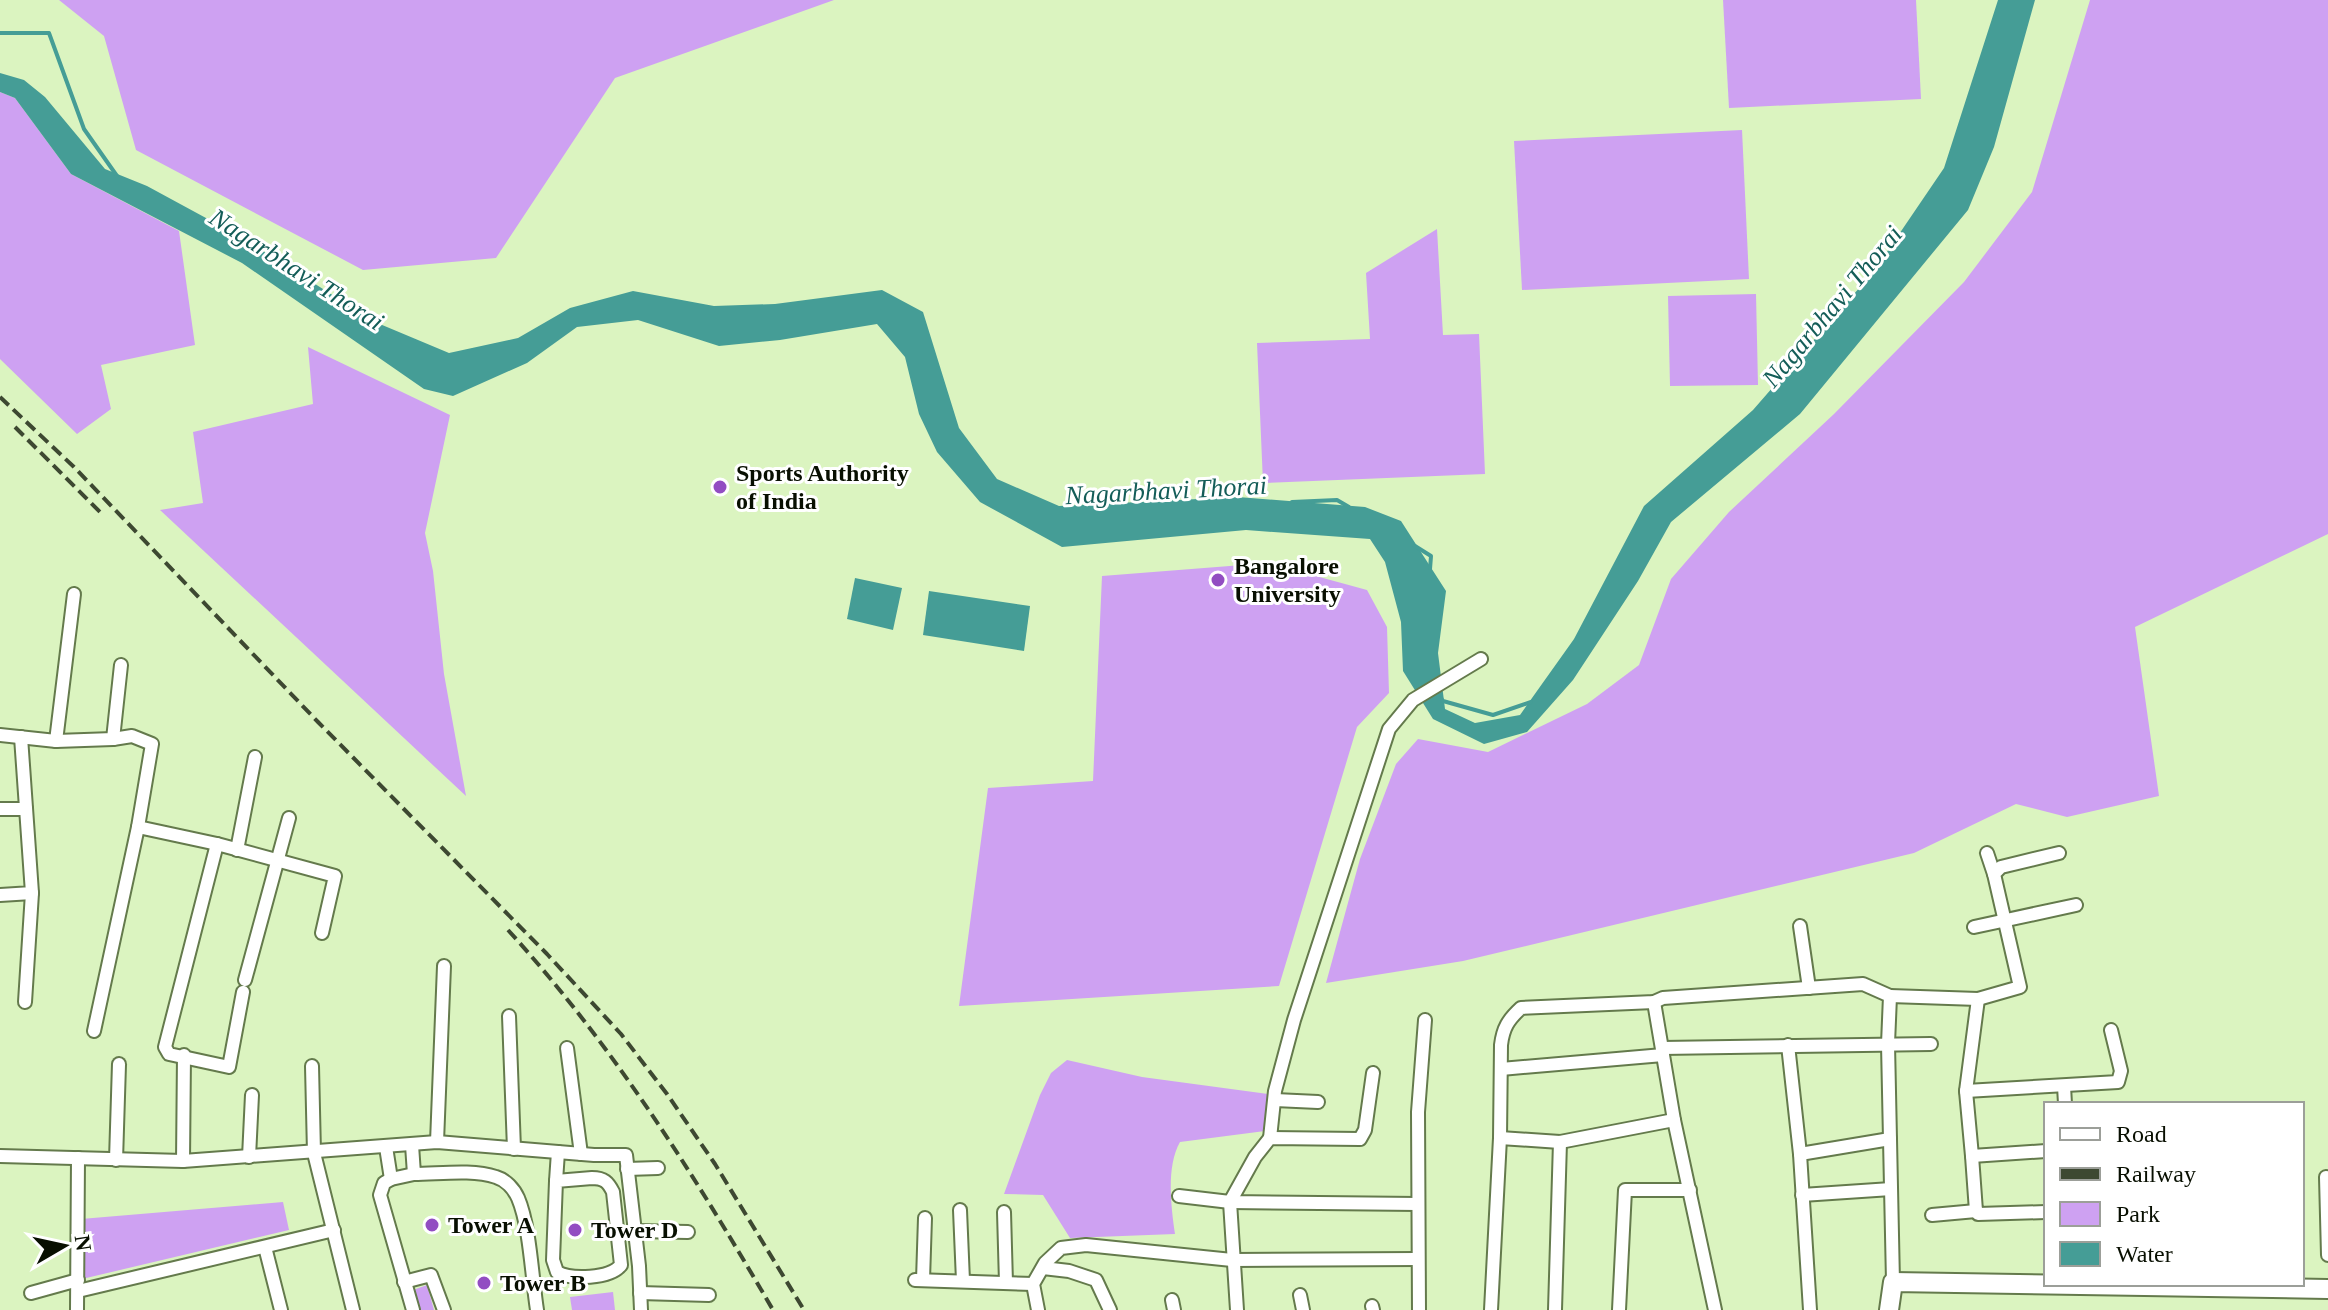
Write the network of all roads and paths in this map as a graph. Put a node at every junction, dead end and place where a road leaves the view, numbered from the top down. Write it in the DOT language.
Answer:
graph roads {
  1 [pos="74,594"];
  2 [pos="1481,659"];
  3 [pos="121,665"];
  4 [pos="0,735"];
  5 [pos="21,737"];
  6 [pos="113,739"];
  7 [pos="56,741"];
  8 [pos="255,757"];
  9 [pos="0,809"];
  10 [pos="26,809"];
  11 [pos="289,818"];
  12 [pos="138,827"];
  13 [pos="217,844"];
  14 [pos="237,850"];
  15 [pos="1987,853"];
  16 [pos="2059,853"];
  17 [pos="277,861"];
  18 [pos="1994,874"];
  19 [pos="32,893"];
  20 [pos="0,895"];
  21 [pos="2076,905"];
  22 [pos="2006,920"];
  23 [pos="1800,926"];
  24 [pos="1974,927"];
  25 [pos="322,933"];
  26 [pos="444,966"];
  27 [pos="1809,988"];
  28 [pos="1890,996"];
  29 [pos="1978,999"];
  30 [pos="25,1002"];
  31 [pos="1654,1002"];
  32 [pos="509,1016"];
  33 [pos="1425,1020"];
  34 [pos="2111,1030"];
  35 [pos="94,1031"];
  36 [pos="1888,1044"];
  37 [pos="1931,1044"];
  38 [pos="1788,1045"];
  39 [pos="567,1048"];
  40 [pos="1662,1052"];
  41 [pos="184,1055"];
  42 [pos="119,1064"];
  43 [pos="312,1066"];
  44 [pos="1501,1069"];
  45 [pos="1373,1073"];
  46 [pos="2064,1086"];
  47 [pos="1966,1091"];
  48 [pos="252,1095"];
  49 [pos="1275,1100"];
  50 [pos="1318,1102"];
  51 [pos="2065,1102"];
  52 [pos="1674,1120"];
  53 [pos="1270,1138"];
  54 [pos="1500,1138"];
  55 [pos="1890,1139"];
  56 [pos="437,1142"];
  57 [pos="1560,1142"];
  58 [pos="412,1145"];
  59 [pos="482,1146"];
  60 [pos="386,1147"];
  61 [pos="514,1149"];
  62 [pos="2044,1151"];
  63 [pos="558,1152"];
  64 [pos="314,1153"];
  65 [pos="581,1154"];
  66 [pos="1800,1154"];
  67 [pos="0,1156"];
  68 [pos="1972,1156"];
  69 [pos="249,1157"];
  70 [pos="78,1158"];
  71 [pos="116,1160"];
  72 [pos="183,1161"];
  73 [pos="658,1168"];
  74 [pos="627,1169"];
  75 [pos="414,1174"];
  76 [pos="480,1174"];
  77 [pos="2326,1177"];
  78 [pos="391,1179"];
  79 [pos="556,1181"];
  80 [pos="1891,1189"];
  81 [pos="1690,1190"];
  82 [pos="1802,1195"];
  83 [pos="1179,1196"];
  84 [pos="1230,1202"];
  85 [pos="1418,1204"];
  86 [pos="960,1210"];
  87 [pos="1976,1211"];
  88 [pos="1004,1212"];
  89 [pos="2044,1212"];
  90 [pos="1932,1215"];
  91 [pos="925,1218"];
  92 [pos="334,1230"];
  93 [pos="635,1231"];
  94 [pos="688,1232"];
  95 [pos="265,1247"];
  96 [pos="2328,1255"];
  97 [pos="1418,1259"];
  98 [pos="1232,1260"];
  99 [pos="1043,1268"];
  100 [pos="963,1281"];
  101 [pos="404,1282"];
  102 [pos="1893,1282"];
  103 [pos="1006,1283"];
  104 [pos="1033,1284"];
  105 [pos="2044,1285"];
  106 [pos="78,1286"];
  107 [pos="2186,1286"];
  108 [pos="2265,1286"];
  109 [pos="2328,1289"];
  110 [pos="31,1293"];
  111 [pos="640,1293"];
  112 [pos="709,1295"];
  113 [pos="1300,1295"];
  114 [pos="77,1310"];
  115 [pos="281,1310"];
  116 [pos="353,1310"];
  117 [pos="413,1310"];
  118 [pos="444,1310"];
  119 [pos="537,1310"];
  120 [pos="641,1310"];
  121 [pos="1038,1310"];
  122 [pos="1110,1310"];
  123 [pos="1237,1310"];
  124 [pos="1303,1310"];
  125 [pos="1419,1310"];
  126 [pos="1491,1310"];
  127 [pos="1555,1310"];
  128 [pos="1619,1310"];
  129 [pos="1715,1310"];
  130 [pos="1810,1310"];
  131 [pos="1889,1310"];
  1 -- 7 [label="street"];
  2 -- 49 [label="street"];
  3 -- 6 [label="street"];
  4 -- 5 [label="street"];
  5 -- 7 [label="street"];
  5 -- 10 [label="street"];
  6 -- 7 [label="street"];
  6 -- 12 [label="street"];
  8 -- 14 [label="street"];
  9 -- 10 [label="street"];
  10 -- 19 [label="street"];
  11 -- 17 [label="street"];
  12 -- 13 [label="street"];
  12 -- 35 [label="street"];
  13 -- 14 [label="street"];
  13 -- 41 [label="street"];
  14 -- 17 [label="street"];
  15 -- 18 [label="street"];
  16 -- 18 [label="street"];
  17 -- 25 [label="street"];
  17 -- 41 [label="street"];
  18 -- 22 [label="street"];
  19 -- 20 [label="street"];
  19 -- 30 [label="street"];
  21 -- 22 [label="street"];
  22 -- 24 [label="street"];
  22 -- 29 [label="street"];
  23 -- 27 [label="street"];
  26 -- 56 [label="street"];
  27 -- 28 [label="street"];
  27 -- 31 [label="street"];
  28 -- 29 [label="street"];
  28 -- 36 [label="street"];
  29 -- 47 [label="street"];
  31 -- 40 [label="street"];
  31 -- 44 [label="street"];
  32 -- 61 [label="street"];
  33 -- 85 [label="street"];
  34 -- 46 [label="street"];
  36 -- 37 [label="street"];
  36 -- 38 [label="street"];
  36 -- 55 [label="street"];
  38 -- 40 [label="street"];
  38 -- 66 [label="street"];
  39 -- 65 [label="street"];
  40 -- 44 [label="street"];
  40 -- 52 [label="street"];
  41 -- 72 [label="street"];
  42 -- 71 [label="street"];
  43 -- 64 [label="street"];
  44 -- 54 [label="street"];
  45 -- 53 [label="street"];
  46 -- 47 [label="street"];
  46 -- 51 [label="street"];
  47 -- 68 [label="street"];
  48 -- 69 [label="street"];
  49 -- 50 [label="street"];
  49 -- 53 [label="street"];
  52 -- 57 [label="street"];
  52 -- 81 [label="street"];
  53 -- 84 [label="street"];
  54 -- 57 [label="street"];
  54 -- 126 [label="street"];
  55 -- 66 [label="street"];
  55 -- 80 [label="street"];
  56 -- 58 [label="street"];
  56 -- 59 [label="street"];
  57 -- 127 [label="street"];
  58 -- 60 [label="street"];
  58 -- 75 [label="street"];
  59 -- 61 [label="street"];
  59 -- 76 [label="street"];
  60 -- 64 [label="street"];
  60 -- 78 [label="street"];
  61 -- 63 [label="street"];
  62 -- 68 [label="street"];
  63 -- 65 [label="street"];
  63 -- 79 [label="street"];
  64 -- 69 [label="street"];
  64 -- 92 [label="street"];
  65 -- 74 [label="street"];
  66 -- 82 [label="street"];
  67 -- 70 [label="street"];
  68 -- 87 [label="street"];
  69 -- 72 [label="street"];
  70 -- 71 [label="street"];
  70 -- 106 [label="street"];
  71 -- 72 [label="street"];
  73 -- 74 [label="street"];
  74 -- 93 [label="street"];
  75 -- 76 [label="street"];
  75 -- 78 [label="street"];
  76 -- 119 [label="street"];
  77 -- 96 [label="street"];
  78 -- 101 [label="street"];
  79 -- 79 [label="street"];
  80 -- 82 [label="street"];
  80 -- 102 [label="street"];
  81 -- 128 [label="street"];
  81 -- 129 [label="street"];
  82 -- 130 [label="street"];
  83 -- 84 [label="street"];
  84 -- 85 [label="street"];
  84 -- 98 [label="street"];
  85 -- 97 [label="street"];
  86 -- 100 [label="street"];
  87 -- 89 [label="street"];
  87 -- 90 [label="street"];
  88 -- 103 [label="street"];
  91 -- 100 [label="street"];
  92 -- 95 [label="street"];
  92 -- 116 [label="street"];
  93 -- 94 [label="street"];
  93 -- 111 [label="street"];
  95 -- 106 [label="street"];
  95 -- 115 [label="street"];
  97 -- 98 [label="street"];
  97 -- 125 [label="street"];
  98 -- 99 [label="street"];
  98 -- 123 [label="street"];
  99 -- 104 [label="street"];
  99 -- 122 [label="street"];
  100 -- 103 [label="street"];
  101 -- 117 [label="street"];
  101 -- 118 [label="street"];
  102 -- 105 [label="street"];
  102 -- 131 [label="street"];
  103 -- 104 [label="street"];
  104 -- 121 [label="street"];
  106 -- 110 [label="street"];
  106 -- 114 [label="street"];
  107 -- 108 [label="street"];
  108 -- 109 [label="street"];
  111 -- 112 [label="street"];
  111 -- 120 [label="street"];
  113 -- 124 [label="street"];
}
